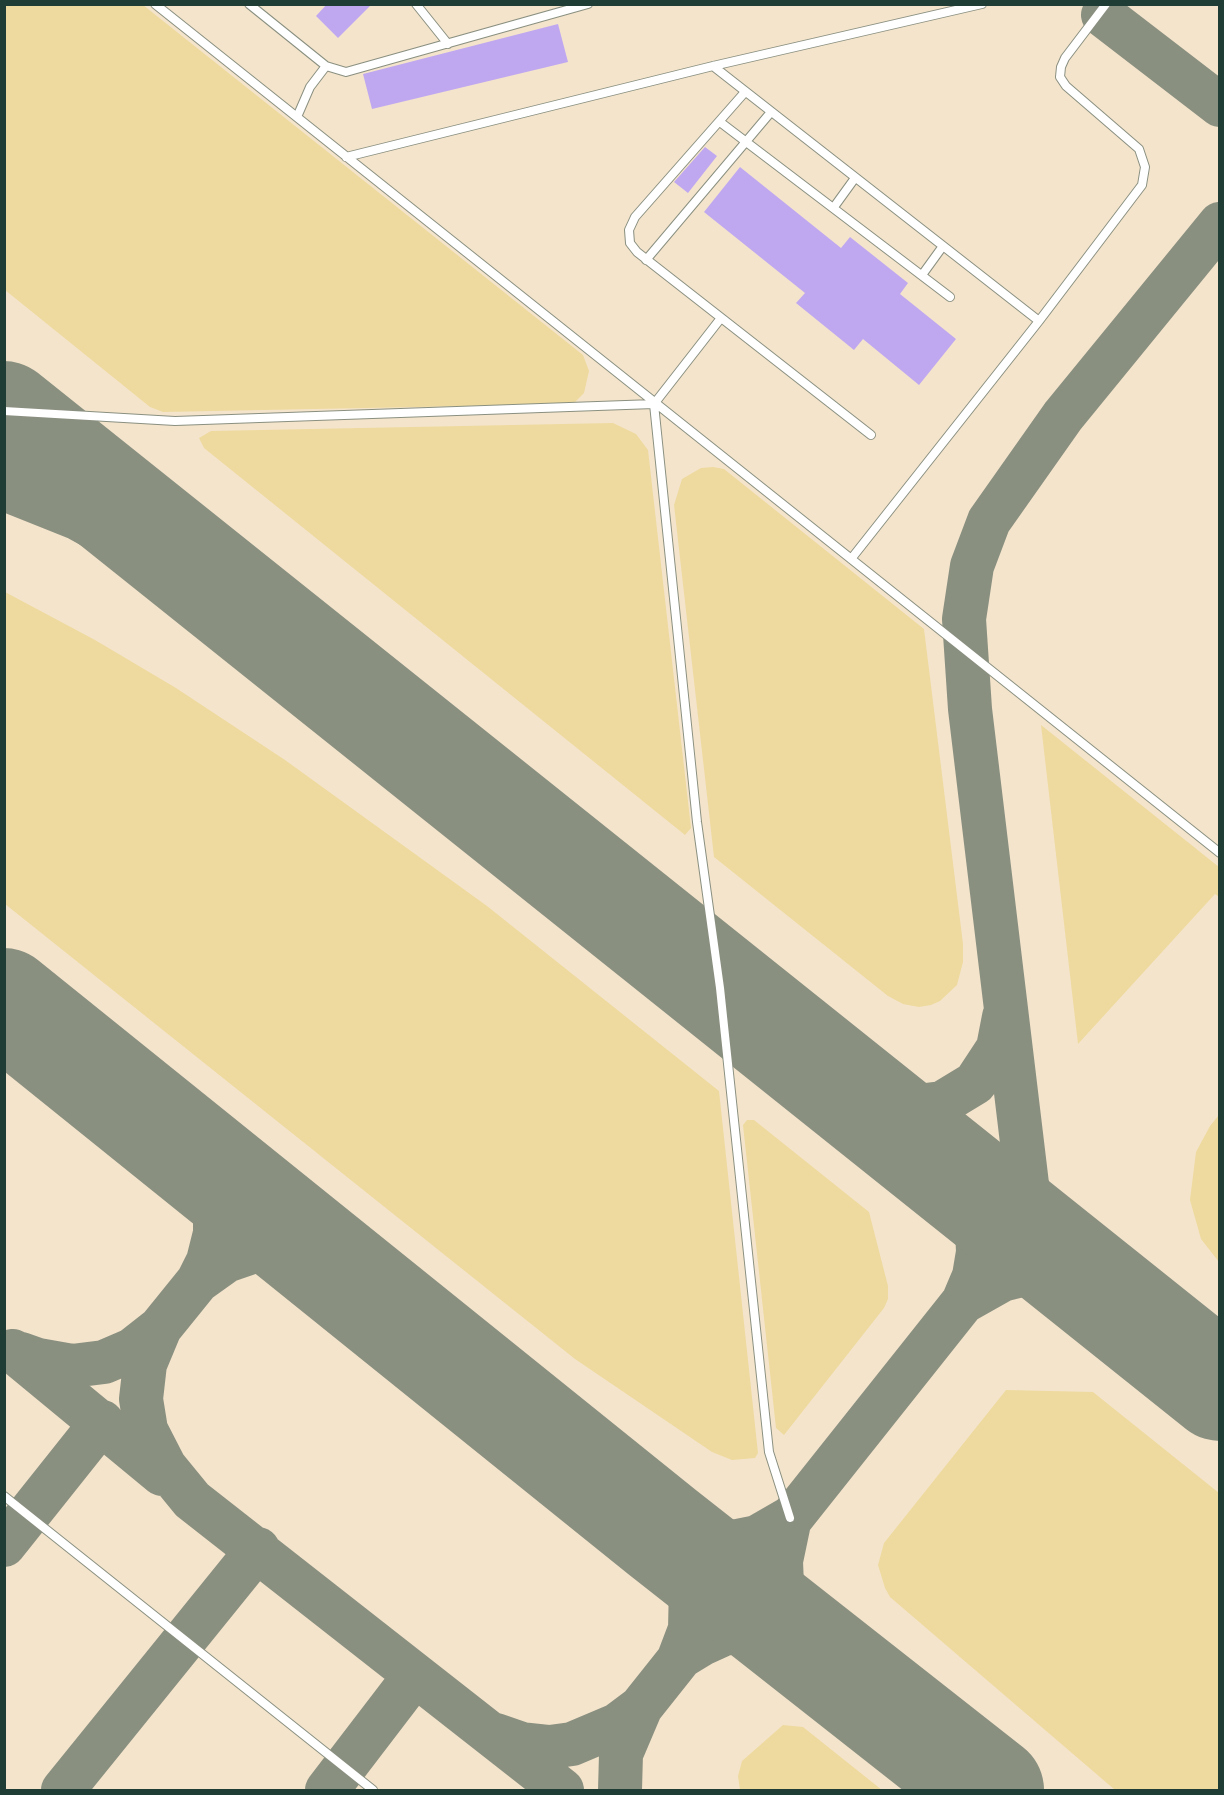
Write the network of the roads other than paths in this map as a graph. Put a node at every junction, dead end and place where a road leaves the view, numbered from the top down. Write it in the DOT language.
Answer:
graph roads {
  1 [pos="155,4"];
  2 [pos="249,4"];
  3 [pos="416,4"];
  4 [pos="588,4"];
  5 [pos="982,4"];
  6 [pos="1106,4"];
  7 [pos="448,44"];
  8 [pos="326,66"];
  9 [pos="713,66"];
  10 [pos="745,92"];
  11 [pos="771,112"];
  12 [pos="297,117"];
  13 [pos="720,122"];
  14 [pos="746,141"];
  15 [pos="346,157"];
  16 [pos="855,178"];
  17 [pos="834,207"];
  18 [pos="943,246"];
  19 [pos="646,260"];
  20 [pos="922,275"];
  21 [pos="950,297"];
  22 [pos="721,318"];
  23 [pos="1039,321"];
  24 [pos="654,404"];
  25 [pos="4,411"];
  26 [pos="871,435"];
  27 [pos="850,558"];
  28 [pos="1220,853"];
  29 [pos="4,1496"];
  30 [pos="790,1518"];
  31 [pos="373,1791"];
  1 -- 12 [label="lane"];
  2 -- 8 [label="lane"];
  3 -- 7 [label="lane"];
  4 -- 7 [label="lane"];
  5 -- 9 [label="lane"];
  6 -- 23 [label="lane"];
  7 -- 8 [label="lane"];
  8 -- 12 [label="lane"];
  9 -- 10 [label="lane"];
  9 -- 15 [label="lane"];
  10 -- 11 [label="lane"];
  10 -- 13 [label="lane"];
  11 -- 14 [label="lane"];
  11 -- 16 [label="lane"];
  12 -- 15 [label="lane"];
  13 -- 14 [label="lane"];
  13 -- 19 [label="lane"];
  14 -- 17 [label="lane"];
  14 -- 19 [label="lane"];
  15 -- 24 [label="lane"];
  16 -- 17 [label="lane"];
  16 -- 18 [label="lane"];
  17 -- 20 [label="lane"];
  18 -- 20 [label="lane"];
  18 -- 23 [label="lane"];
  19 -- 22 [label="lane"];
  20 -- 21 [label="lane"];
  22 -- 24 [label="lane"];
  22 -- 26 [label="lane"];
  23 -- 27 [label="lane"];
  24 -- 25 [label="lane"];
  24 -- 27 [label="lane"];
  24 -- 30 [label="lane"];
  27 -- 28 [label="lane"];
  29 -- 31 [label="lane"];
}
